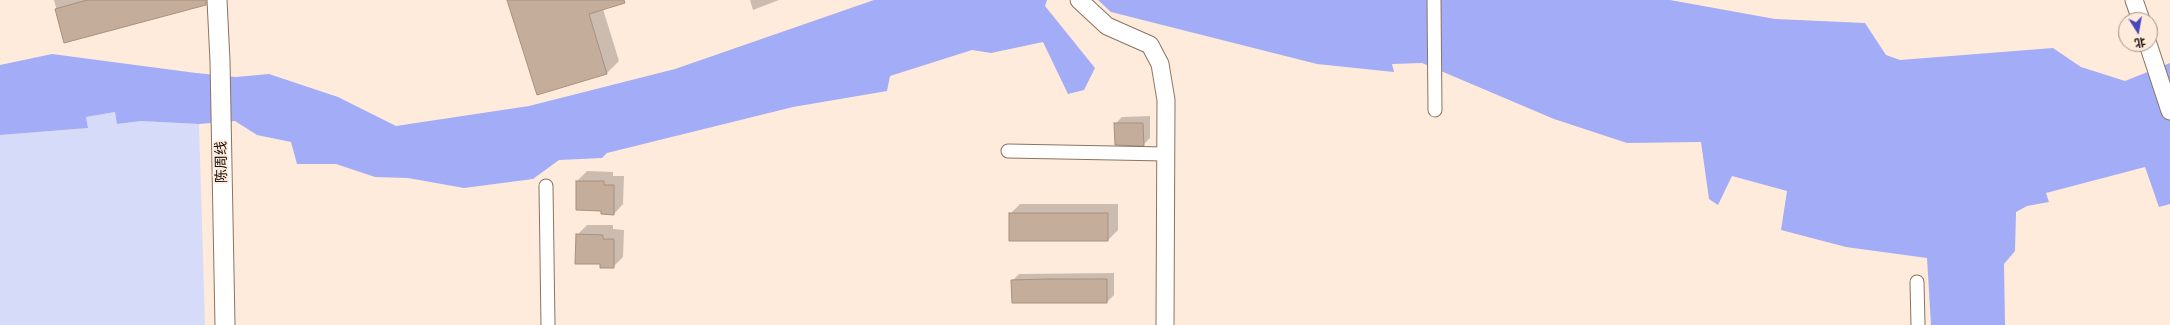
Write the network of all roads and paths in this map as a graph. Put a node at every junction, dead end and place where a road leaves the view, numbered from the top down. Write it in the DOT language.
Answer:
graph roads {
  1 [pos="217,0"];
  2 [pos="1079,0"];
  3 [pos="1434,0"];
  4 [pos="2134,0"];
  5 [pos="2138,12"];
  6 [pos="2151,52"];
  7 [pos="1435,110"];
  8 [pos="2170,111"];
  9 [pos="1008,151"];
  10 [pos="1166,154"];
  11 [pos="546,186"];
  12 [pos="1917,282"];
  13 [pos="225,325"];
  14 [pos="548,325"];
  15 [pos="1165,325"];
  16 [pos="1918,325"];
  1 -- 13 [label="main road, 陈周线"];
  2 -- 10 [label="street"];
  3 -- 7 [label="street"];
  4 -- 5 [label="street"];
  6 -- 8 [label="street"];
  9 -- 10 [label="street"];
  10 -- 15 [label="street"];
  11 -- 14 [label="street"];
  12 -- 16 [label="street"];
}
